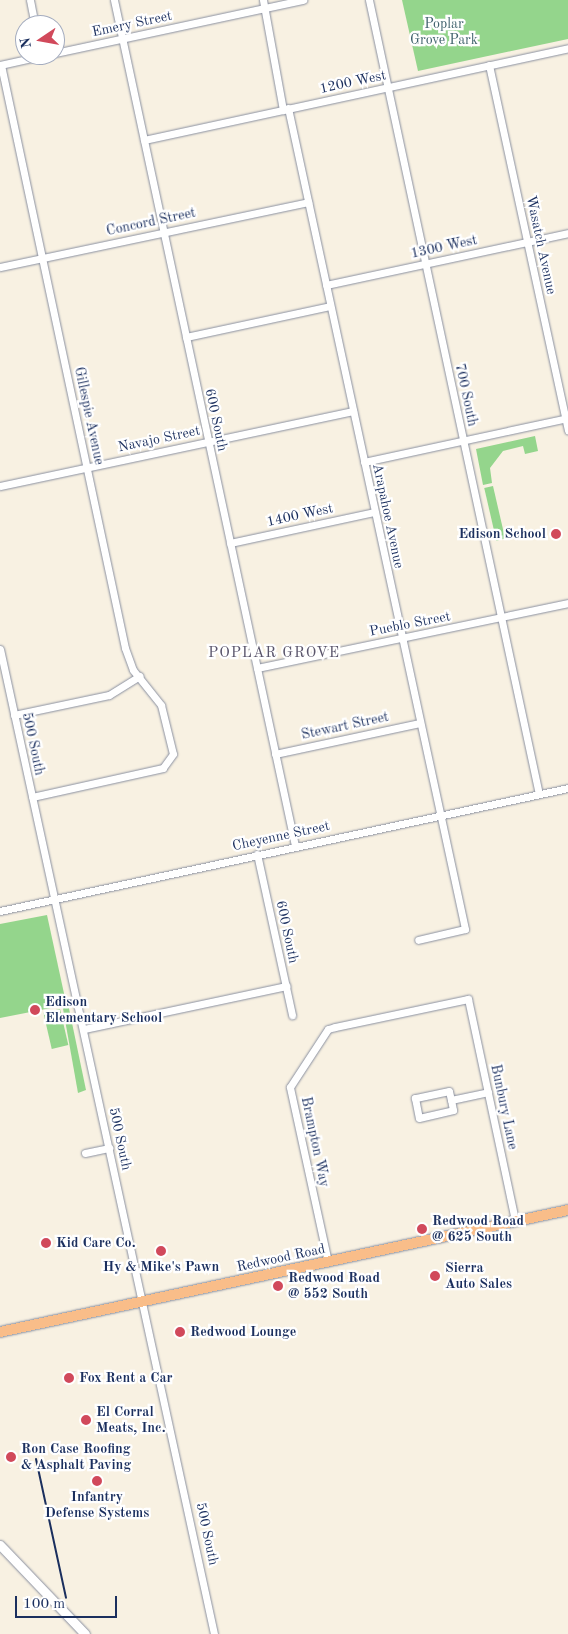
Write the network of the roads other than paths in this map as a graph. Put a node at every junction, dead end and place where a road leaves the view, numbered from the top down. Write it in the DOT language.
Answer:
graph roads {
  1 [pos="30,0"];
  2 [pos="114,0"];
  3 [pos="262,0"];
  4 [pos="303,0"];
  5 [pos="369,0"];
  6 [pos="263,8"];
  7 [pos="33,15"];
  8 [pos="122,39"];
  9 [pos="568,48"];
  10 [pos="65,51"];
  11 [pos="15,62"];
  12 [pos="0,65"];
  13 [pos="489,65"];
  14 [pos="388,87"];
  15 [pos="285,109"];
  16 [pos="144,140"];
  17 [pos="308,202"];
  18 [pos="164,232"];
  19 [pos="568,233"];
  20 [pos="527,242"];
  21 [pos="42,258"];
  22 [pos="426,264"];
  23 [pos="0,268"];
  24 [pos="326,285"];
  25 [pos="330,306"];
  26 [pos="186,337"];
  27 [pos="353,411"];
  28 [pos="567,418"];
  29 [pos="568,431"];
  30 [pos="463,441"];
  31 [pos="208,442"];
  32 [pos="364,462"];
  33 [pos="87,467"];
  34 [pos="0,486"];
  35 [pos="374,512"];
  36 [pos="230,543"];
  37 [pos="568,603"];
  38 [pos="501,618"];
  39 [pos="402,638"];
  40 [pos="0,650"];
  41 [pos="257,668"];
  42 [pos="139,676"];
  43 [pos="14,715"];
  44 [pos="420,723"];
  45 [pos="275,754"];
  46 [pos="568,788"];
  47 [pos="539,794"];
  48 [pos="32,797"];
  49 [pos="440,815"];
  50 [pos="295,846"];
  51 [pos="257,854"];
  52 [pos="55,899"];
  53 [pos="0,911"];
  54 [pos="418,940"];
  55 [pos="286,986"];
  56 [pos="468,999"];
  57 [pos="292,1015"];
  58 [pos="84,1029"];
  59 [pos="488,1092"];
  60 [pos="451,1100"];
  61 [pos="109,1148"];
  62 [pos="85,1153"];
  63 [pos="568,1210"];
  64 [pos="515,1220"];
  65 [pos="328,1262"];
  66 [pos="142,1302"];
  67 [pos="0,1332"];
  68 [pos="0,1545"];
  69 [pos="85,1634"];
  70 [pos="214,1634"];
  1 -- 7 [label="street"];
  2 -- 8 [label="street, 600 South"];
  3 -- 6 [label="street, Arapahoe Avenue"];
  4 -- 6 [label="street, Emery Street"];
  5 -- 14 [label="street, 700 South"];
  6 -- 8 [label="street, Emery Street"];
  6 -- 15 [label="street, Arapahoe Avenue"];
  8 -- 10 [label="street, Emery Street"];
  8 -- 16 [label="street, 600 South"];
  9 -- 13 [label="street, 1200 West"];
  11 -- 12 [label="street"];
  12 -- 21 [label="street, Gillespie Avenue"];
  13 -- 14 [label="street, 1200 West"];
  13 -- 20 [label="street, Wasatch Avenue"];
  14 -- 15 [label="street, 1200 West"];
  14 -- 22 [label="street, 700 South"];
  15 -- 16 [label="street, 1200 West"];
  15 -- 17 [label="street, Arapahoe Avenue"];
  16 -- 18 [label="street, 600 South"];
  17 -- 18 [label="street, Concord Street"];
  17 -- 24 [label="street, Arapahoe Avenue"];
  18 -- 21 [label="street, Concord Street"];
  18 -- 26 [label="street, 600 South"];
  19 -- 20 [label="street, 1300 West"];
  20 -- 22 [label="street, 1300 West"];
  20 -- 28 [label="street, Wasatch Avenue"];
  21 -- 23 [label="street, Concord Street"];
  21 -- 33 [label="street, Gillespie Avenue"];
  22 -- 24 [label="street, 1300 West"];
  22 -- 30 [label="street, 700 South"];
  24 -- 25 [label="street, Arapahoe Avenue"];
  25 -- 26 [label="street"];
  25 -- 27 [label="street, Arapahoe Avenue"];
  26 -- 31 [label="street, 600 South"];
  27 -- 31 [label="street, Navajo Street"];
  27 -- 32 [label="street, Arapahoe Avenue"];
  28 -- 29 [label="street, Wasatch Avenue"];
  28 -- 30 [label="street"];
  30 -- 32 [label="street"];
  30 -- 38 [label="street, 700 South"];
  31 -- 33 [label="street, Navajo Street"];
  31 -- 36 [label="street, 600 South"];
  32 -- 35 [label="street, Arapahoe Avenue"];
  33 -- 34 [label="street, Navajo Street"];
  33 -- 42 [label="street, Gillespie Avenue"];
  35 -- 36 [label="street, 1400 West"];
  35 -- 39 [label="street, Arapahoe Avenue"];
  36 -- 41 [label="street, 600 South"];
  37 -- 38 [label="street, Pueblo Street"];
  38 -- 39 [label="street, Pueblo Street"];
  38 -- 47 [label="street, 700 South"];
  39 -- 41 [label="street, Pueblo Street"];
  39 -- 44 [label="street, Arapahoe Avenue"];
  40 -- 43 [label="street, 500 South"];
  41 -- 45 [label="street, 600 South"];
  42 -- 43 [label="street"];
  42 -- 48 [label="street, Gillespie Avenue"];
  43 -- 48 [label="street, 500 South"];
  44 -- 45 [label="street, Stewart Street"];
  44 -- 49 [label="street, Arapahoe Avenue"];
  45 -- 50 [label="street, 600 South"];
  46 -- 47 [label="street, Cheyenne Street"];
  47 -- 49 [label="street, Cheyenne Street"];
  48 -- 52 [label="street, 500 South"];
  49 -- 50 [label="street, Cheyenne Street"];
  49 -- 54 [label="street, Arapahoe Avenue"];
  50 -- 51 [label="street, Cheyenne Street"];
  51 -- 52 [label="street, Cheyenne Street"];
  51 -- 55 [label="street, 600 South"];
  52 -- 53 [label="street, Cheyenne Street"];
  52 -- 58 [label="street, 500 South"];
  55 -- 57 [label="street, 600 South"];
  55 -- 58 [label="street"];
  56 -- 59 [label="street, Bunbury Lane"];
  56 -- 65 [label="street, Brampton Way"];
  58 -- 61 [label="street, 500 South"];
  59 -- 60 [label="street"];
  59 -- 64 [label="street, Bunbury Lane"];
  60 -- 60 [label="street"];
  61 -- 62 [label="street"];
  61 -- 66 [label="street, 500 South"];
  63 -- 64 [label="main road, Redwood Road"];
  64 -- 65 [label="main road, Redwood Road"];
  65 -- 66 [label="main road, Redwood Road"];
  66 -- 67 [label="main road, Redwood Road"];
  66 -- 70 [label="street, 500 South"];
  68 -- 69 [label="street"];
}
